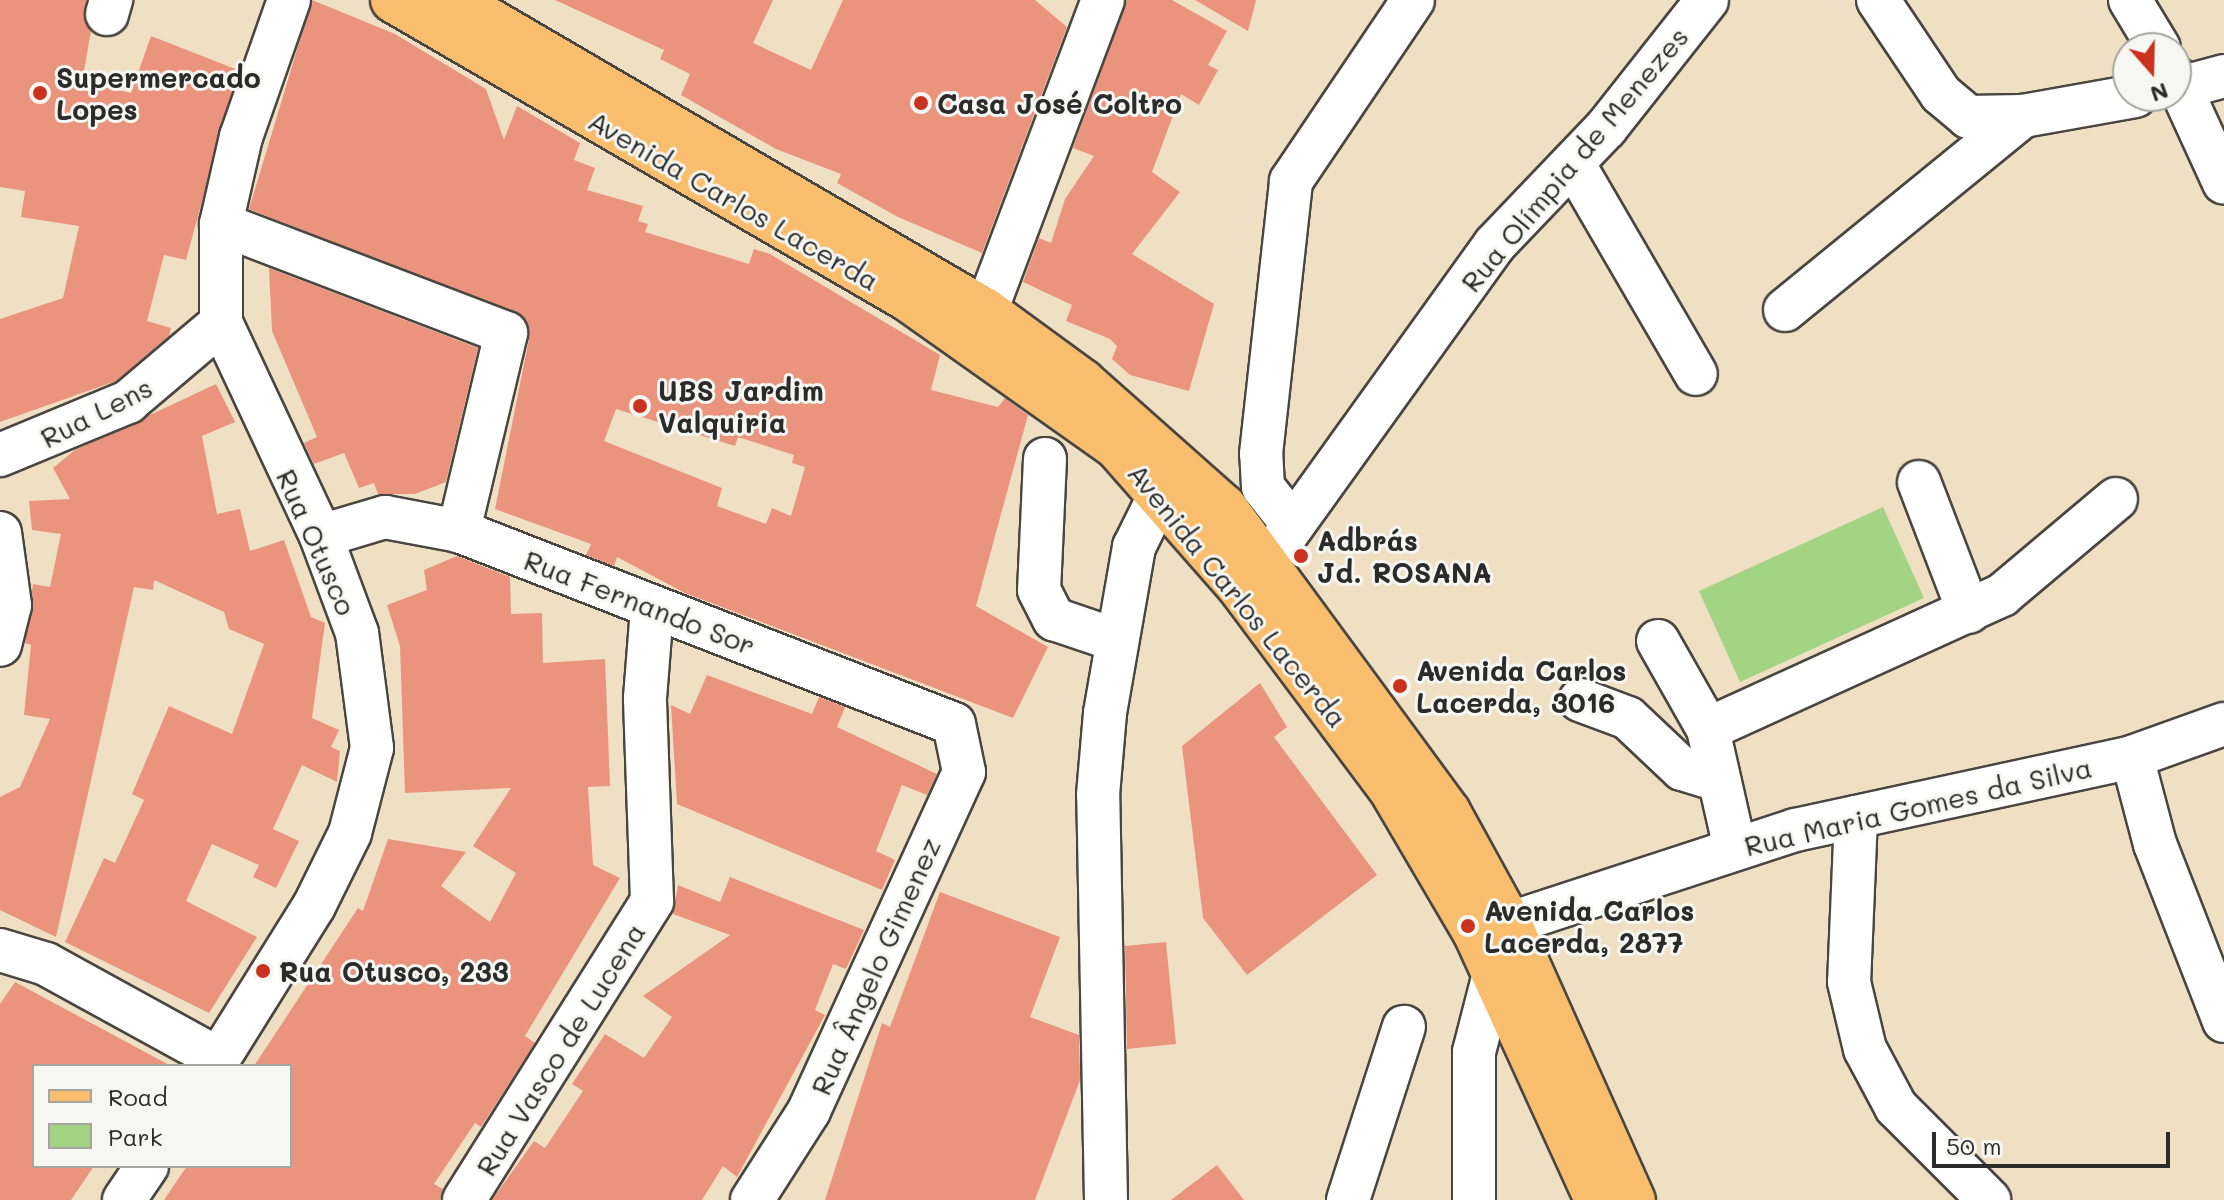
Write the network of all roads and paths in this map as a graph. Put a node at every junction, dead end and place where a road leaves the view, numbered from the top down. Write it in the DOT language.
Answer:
graph roads {
  1 [pos="289,0"];
  2 [pos="393,0"];
  3 [pos="454,0"];
  4 [pos="1103,0"];
  5 [pos="1413,0"];
  6 [pos="1707,0"];
  7 [pos="1878,0"];
  8 [pos="2130,0"];
  9 [pos="2149,32"];
  10 [pos="2224,76"];
  11 [pos="2192,82"];
  12 [pos="2112,100"];
  13 [pos="2191,112"];
  14 [pos="2023,116"];
  15 [pos="1573,163"];
  16 [pos="2224,183"];
  17 [pos="221,224"];
  18 [pos="1785,310"];
  19 [pos="986,311"];
  20 [pos="221,323"];
  21 [pos="1696,374"];
  22 [pos="0,455"];
  23 [pos="1045,459"];
  24 [pos="1166,476"];
  25 [pos="1919,482"];
  26 [pos="2116,499"];
  27 [pos="459,531"];
  28 [pos="0,533"];
  29 [pos="321,536"];
  30 [pos="1267,557"];
  31 [pos="652,610"];
  32 [pos="1969,612"];
  33 [pos="1116,640"];
  34 [pos="1658,641"];
  35 [pos="0,645"];
  36 [pos="1580,700"];
  37 [pos="954,724"];
  38 [pos="2224,724"];
  39 [pos="1708,729"];
  40 [pos="2132,757"];
  41 [pos="1715,779"];
  42 [pos="1856,817"];
  43 [pos="1735,849"];
  44 [pos="1500,945"];
  45 [pos="0,950"];
  46 [pos="2224,1021"];
  47 [pos="1404,1027"];
  48 [pos="216,1062"];
  49 [pos="146,1168"];
  50 [pos="124,1200"];
  51 [pos="464,1200"];
  52 [pos="752,1200"];
  53 [pos="1106,1200"];
  54 [pos="1348,1200"];
  55 [pos="1474,1200"];
  56 [pos="1597,1200"];
  57 [pos="1633,1200"];
  58 [pos="1989,1200"];
  1 -- 17 [label="street, Rua Otusco"];
  2 -- 24 [label="main road, Avenida Carlos Lacerda"];
  3 -- 19 [label="main road, Avenida Carlos Lacerda"];
  4 -- 19 [label="street"];
  5 -- 30 [label="street"];
  6 -- 15 [label="street, Rua Olímpia de Menezes"];
  7 -- 14 [label="street"];
  8 -- 9 [label="street"];
  10 -- 11 [label="street"];
  12 -- 14 [label="street"];
  13 -- 16 [label="street"];
  14 -- 18 [label="street"];
  15 -- 21 [label="street"];
  15 -- 30 [label="street, Rua Olímpia de Menezes"];
  17 -- 20 [label="street, Rua Otusco"];
  17 -- 27 [label="street"];
  19 -- 24 [label="main road, Avenida Carlos Lacerda"];
  20 -- 22 [label="street, Rua Lens"];
  20 -- 29 [label="street, Rua Otusco"];
  23 -- 33 [label="street"];
  24 -- 30 [label="main road, Avenida Carlos Lacerda"];
  24 -- 33 [label="street"];
  25 -- 32 [label="street"];
  26 -- 32 [label="street"];
  27 -- 29 [label="street, Rua Fernando Sor"];
  27 -- 31 [label="street, Rua Fernando Sor"];
  28 -- 35 [label="street"];
  29 -- 48 [label="street, Rua Otusco"];
  30 -- 44 [label="main road, Avenida Carlos Lacerda"];
  31 -- 37 [label="street, Rua Fernando Sor"];
  31 -- 51 [label="street, Rua Vasco de Lucena"];
  32 -- 39 [label="street"];
  33 -- 53 [label="street"];
  34 -- 39 [label="street"];
  36 -- 41 [label="street"];
  37 -- 52 [label="street, Rua Ângelo Gimenez"];
  38 -- 40 [label="street, Rua Maria Gomes da Silva"];
  39 -- 41 [label="street"];
  40 -- 42 [label="street, Rua Maria Gomes da Silva"];
  40 -- 46 [label="street"];
  41 -- 43 [label="street"];
  42 -- 43 [label="street, Rua Maria Gomes da Silva"];
  42 -- 58 [label="street"];
  43 -- 44 [label="street, Rua Maria Gomes da Silva"];
  44 -- 55 [label="street"];
  44 -- 56 [label="main road, Avenida Carlos Lacerda"];
  44 -- 57 [label="main road, Avenida Carlos Lacerda"];
  45 -- 48 [label="street"];
  47 -- 54 [label="street"];
  49 -- 50 [label="street"];
}
